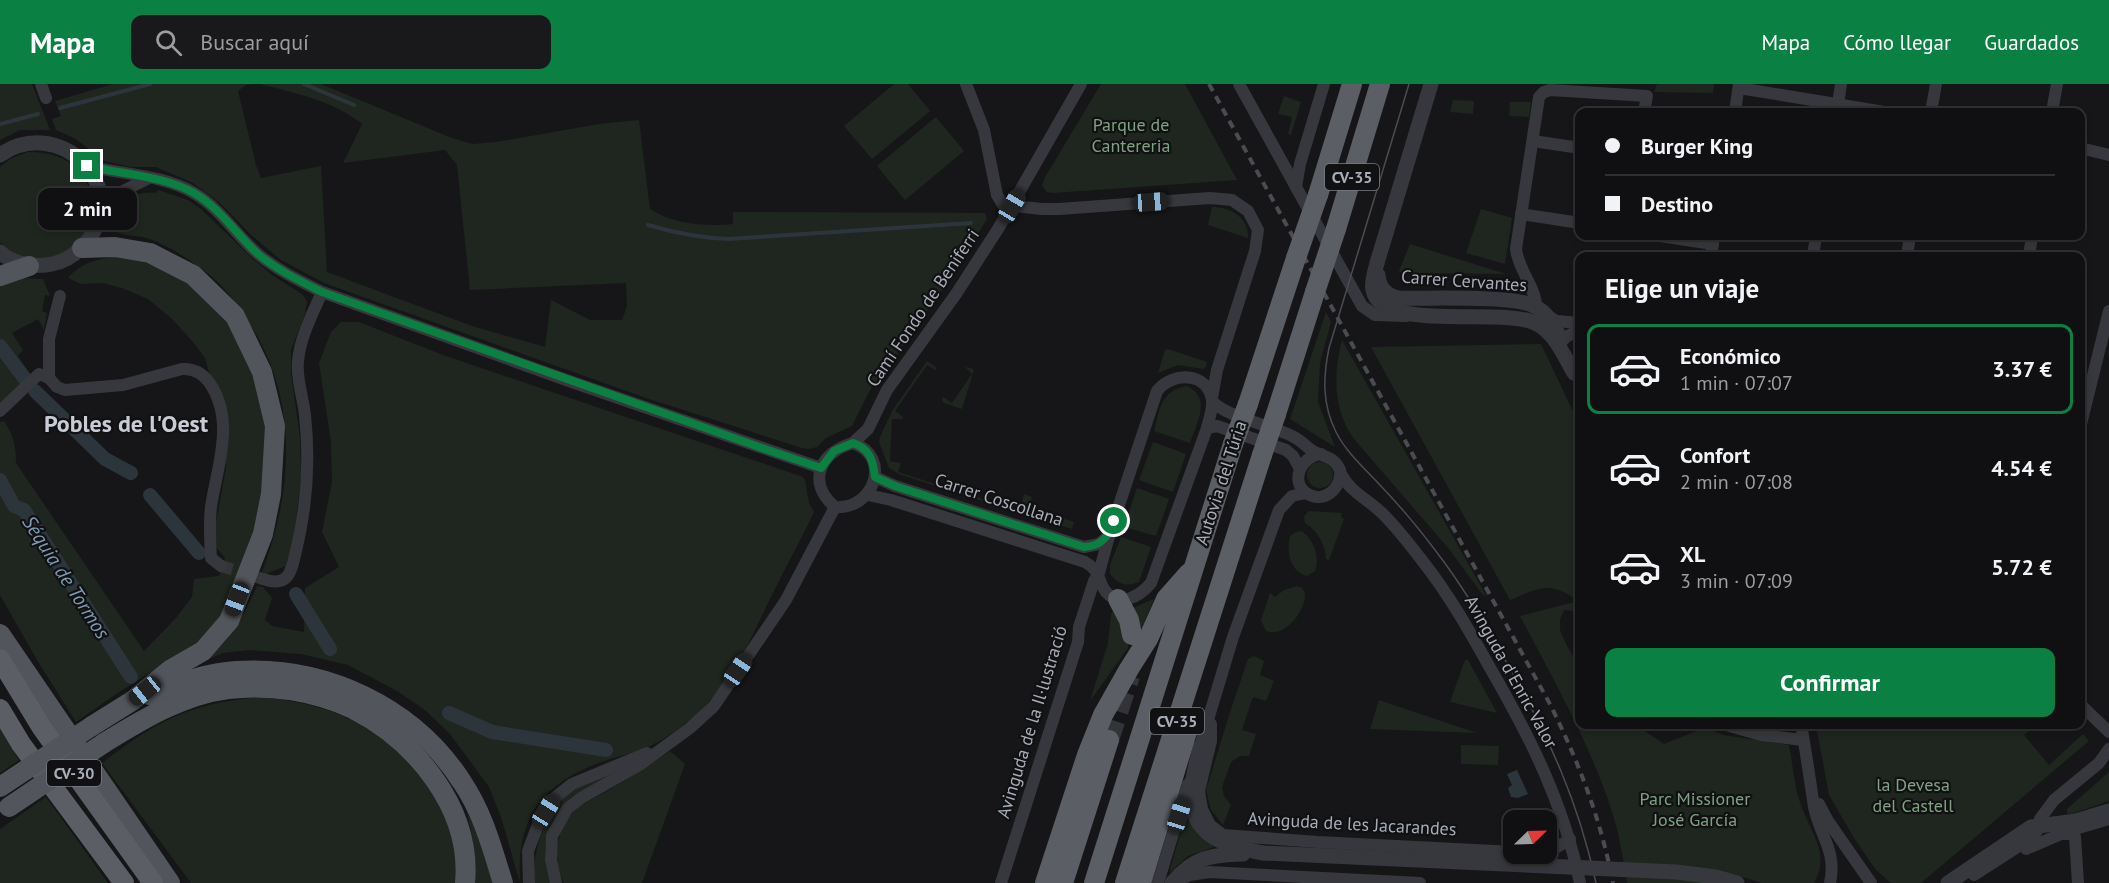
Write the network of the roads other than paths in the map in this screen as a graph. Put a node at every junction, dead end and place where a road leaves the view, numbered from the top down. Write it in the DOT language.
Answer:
graph roads {
  1 [pos="41,84"];
  2 [pos="966,84"];
  3 [pos="1081,84"];
  4 [pos="1239,84"];
  5 [pos="1324,84"];
  6 [pos="1352,84"];
  7 [pos="1380,84"];
  8 [pos="1431,84"];
  9 [pos="1841,84"];
  10 [pos="1936,84"];
  11 [pos="2057,84"];
  12 [pos="1739,86"];
  13 [pos="46,98"];
  14 [pos="1645,108"];
  15 [pos="1736,108"];
  16 [pos="1833,108"];
  17 [pos="1837,108"];
  18 [pos="1932,108"];
  19 [pos="2053,108"];
  20 [pos="1533,141"];
  21 [pos="1575,147"];
  22 [pos="2085,149"];
  23 [pos="0,155"];
  24 [pos="2109,155"];
  25 [pos="87,166"];
  26 [pos="149,178"];
  27 [pos="1296,187"];
  28 [pos="1012,206"];
  29 [pos="99,213"];
  30 [pos="1521,214"];
  31 [pos="1575,222"];
  32 [pos="82,248"];
  33 [pos="0,252"];
  34 [pos="1377,263"];
  35 [pos="29,266"];
  36 [pos="0,276"];
  37 [pos="322,292"];
  38 [pos="60,296"];
  39 [pos="1535,302"];
  40 [pos="2109,311"];
  41 [pos="1412,315"];
  42 [pos="1505,316"];
  43 [pos="1548,316"];
  44 [pos="1575,323"];
  45 [pos="1575,334"];
  46 [pos="1561,346"];
  47 [pos="1217,370"];
  48 [pos="1575,375"];
  49 [pos="49,378"];
  50 [pos="1197,379"];
  51 [pos="1212,399"];
  52 [pos="2085,408"];
  53 [pos="0,411"];
  54 [pos="1207,428"];
  55 [pos="868,429"];
  56 [pos="853,443"];
  57 [pos="867,450"];
  58 [pos="1321,454"];
  59 [pos="821,468"];
  60 [pos="1300,469"];
  61 [pos="1341,474"];
  62 [pos="875,477"];
  63 [pos="1335,490"];
  64 [pos="1306,493"];
  65 [pos="868,495"];
  66 [pos="1369,502"];
  67 [pos="835,507"];
  68 [pos="1110,535"];
  69 [pos="1229,559"];
  70 [pos="221,566"];
  71 [pos="1194,566"];
  72 [pos="1099,573"];
  73 [pos="263,579"];
  74 [pos="1118,599"];
  75 [pos="0,623"];
  76 [pos="0,634"];
  77 [pos="1132,634"];
  78 [pos="0,659"];
  79 [pos="26,672"];
  80 [pos="132,701"];
  81 [pos="0,709"];
  82 [pos="2085,709"];
  83 [pos="1210,714"];
  84 [pos="1740,729"];
  85 [pos="1802,729"];
  86 [pos="2109,732"];
  87 [pos="1109,740"];
  88 [pos="1803,740"];
  89 [pos="665,745"];
  90 [pos="1200,747"];
  91 [pos="2108,752"];
  92 [pos="0,787"];
  93 [pos="1813,790"];
  94 [pos="2049,806"];
  95 [pos="4,810"];
  96 [pos="2107,817"];
  97 [pos="2080,823"];
  98 [pos="2038,825"];
  99 [pos="2058,829"];
  100 [pos="1570,839"];
  101 [pos="2077,842"];
  102 [pos="1557,847"];
  103 [pos="1503,851"];
  104 [pos="1263,853"];
  105 [pos="1967,879"];
  106 [pos="124,883"];
  107 [pos="153,883"];
  108 [pos="170,883"];
  109 [pos="465,883"];
  110 [pos="503,883"];
  111 [pos="529,883"];
  112 [pos="556,883"];
  113 [pos="1001,883"];
  114 [pos="1045,883"];
  115 [pos="1063,883"];
  116 [pos="1094,883"];
  117 [pos="1125,883"];
  118 [pos="1141,883"];
  119 [pos="1158,883"];
  120 [pos="1173,883"];
  121 [pos="1420,883"];
  122 [pos="1580,883"];
  123 [pos="1737,883"];
  124 [pos="1830,883"];
  125 [pos="1871,883"];
  126 [pos="1948,883"];
  127 [pos="2078,883"];
  1 -- 13 [label="street"];
  2 -- 28 [label="street"];
  3 -- 28 [label="street, Camí Fondo de Beniferri"];
  4 -- 27 [label="street"];
  5 -- 27 [label="street"];
  6 -- 71 [label="highway, Autovia del Túria / CV-35, bridge"];
  7 -- 69 [label="highway, Autovia del Túria / CV-35, bridge"];
  8 -- 34 [label="street"];
  9 -- 17 [label="street"];
  10 -- 18 [label="street"];
  11 -- 19 [label="street"];
  12 -- 15 [label="street"];
  12 -- 16 [label="street"];
  14 -- 20 [label="street"];
  20 -- 21 [label="street"];
  20 -- 30 [label="street"];
  22 -- 24 [label="street"];
  23 -- 25 [label="street"];
  25 -- 26 [label="street"];
  25 -- 29 [label="street"];
  26 -- 29 [label="street"];
  26 -- 37 [label="street"];
  27 -- 41 [label="street"];
  28 -- 47 [label="street"];
  28 -- 55 [label="street, Camí Fondo de Beniferri"];
  29 -- 32 [label="street"];
  30 -- 31 [label="street"];
  30 -- 39 [label="street"];
  32 -- 35 [label="street"];
  32 -- 80 [label="main road"];
  33 -- 35 [label="street"];
  34 -- 39 [label="street, Carrer Cervantes"];
  34 -- 41 [label="street"];
  35 -- 36 [label="main road"];
  37 -- 59 [label="street"];
  37 -- 73 [label="street"];
  38 -- 49 [label="street"];
  39 -- 42 [label="street"];
  39 -- 43 [label="street"];
  40 -- 52 [label="street"];
  41 -- 42 [label="street"];
  42 -- 46 [label="street"];
  43 -- 44 [label="street"];
  43 -- 46 [label="street"];
  45 -- 46 [label="street"];
  46 -- 48 [label="street"];
  47 -- 50 [label="street, Avinguda de la Il·lustració"];
  47 -- 51 [label="street"];
  49 -- 53 [label="street"];
  49 -- 70 [label="street"];
  50 -- 51 [label="street"];
  50 -- 68 [label="street, Avinguda de la Il·lustració"];
  51 -- 54 [label="street"];
  51 -- 58 [label="street"];
  54 -- 60 [label="street"];
  54 -- 74 [label="street"];
  55 -- 56 [label="street, Camí Fondo de Beniferri"];
  55 -- 57 [label="street, Camí Fondo de Beniferri"];
  56 -- 57 [label="street"];
  56 -- 59 [label="street"];
  57 -- 62 [label="street"];
  58 -- 60 [label="street"];
  58 -- 61 [label="street"];
  59 -- 67 [label="street"];
  60 -- 64 [label="street"];
  61 -- 63 [label="street"];
  61 -- 66 [label="street, Avinguda d'Enric Valor"];
  62 -- 65 [label="street"];
  62 -- 68 [label="street, Carrer Coscollana"];
  63 -- 64 [label="street"];
  63 -- 66 [label="street, Avinguda d'Enric Valor"];
  64 -- 83 [label="street"];
  65 -- 67 [label="street"];
  65 -- 72 [label="street, Carrer Coscollana"];
  66 -- 100 [label="street, Avinguda d'Enric Valor"];
  67 -- 89 [label="street"];
  68 -- 72 [label="street, Avinguda de la Il·lustració"];
  69 -- 117 [label="highway, Autovia del Túria / CV-35"];
  69 -- 118 [label="highway"];
  71 -- 114 [label="highway"];
  71 -- 116 [label="highway, Autovia del Túria / CV-35"];
  72 -- 74 [label="street"];
  72 -- 113 [label="street, Avinguda de la Il·lustració"];
  74 -- 77 [label="highway"];
  75 -- 79 [label="main road"];
  76 -- 79 [label="main road"];
  78 -- 107 [label="highway, CV-30"];
  79 -- 108 [label="main road"];
  80 -- 92 [label="main road, bridge"];
  80 -- 110 [label="main road"];
  81 -- 106 [label="highway, CV-30"];
  82 -- 86 [label="street"];
  83 -- 90 [label="street"];
  83 -- 103 [label="street, Avinguda de les Jacarandes"];
  84 -- 88 [label="street"];
  85 -- 88 [label="street"];
  87 -- 115 [label="highway"];
  88 -- 93 [label="street"];
  89 -- 111 [label="street"];
  89 -- 112 [label="street"];
  90 -- 104 [label="street, Avinguda de les Jacarandes"];
  90 -- 119 [label="street"];
  91 -- 94 [label="street"];
  93 -- 124 [label="street"];
  93 -- 125 [label="street"];
  94 -- 98 [label="street"];
  94 -- 99 [label="street"];
  95 -- 109 [label="main road, bridge"];
  96 -- 97 [label="street"];
  97 -- 99 [label="street"];
  97 -- 101 [label="street"];
  98 -- 99 [label="street"];
  98 -- 105 [label="street"];
  98 -- 126 [label="street"];
  99 -- 101 [label="street"];
  99 -- 105 [label="street"];
  100 -- 102 [label="street"];
  100 -- 122 [label="street, Avinguda d'Enric Valor"];
  101 -- 127 [label="street"];
  104 -- 120 [label="street, Avinguda de les Jacarandes"];
  104 -- 123 [label="street, Avinguda de les Jacarandes, bridge"];
  120 -- 121 [label="street, Avinguda de les Jacarandes"];
}
